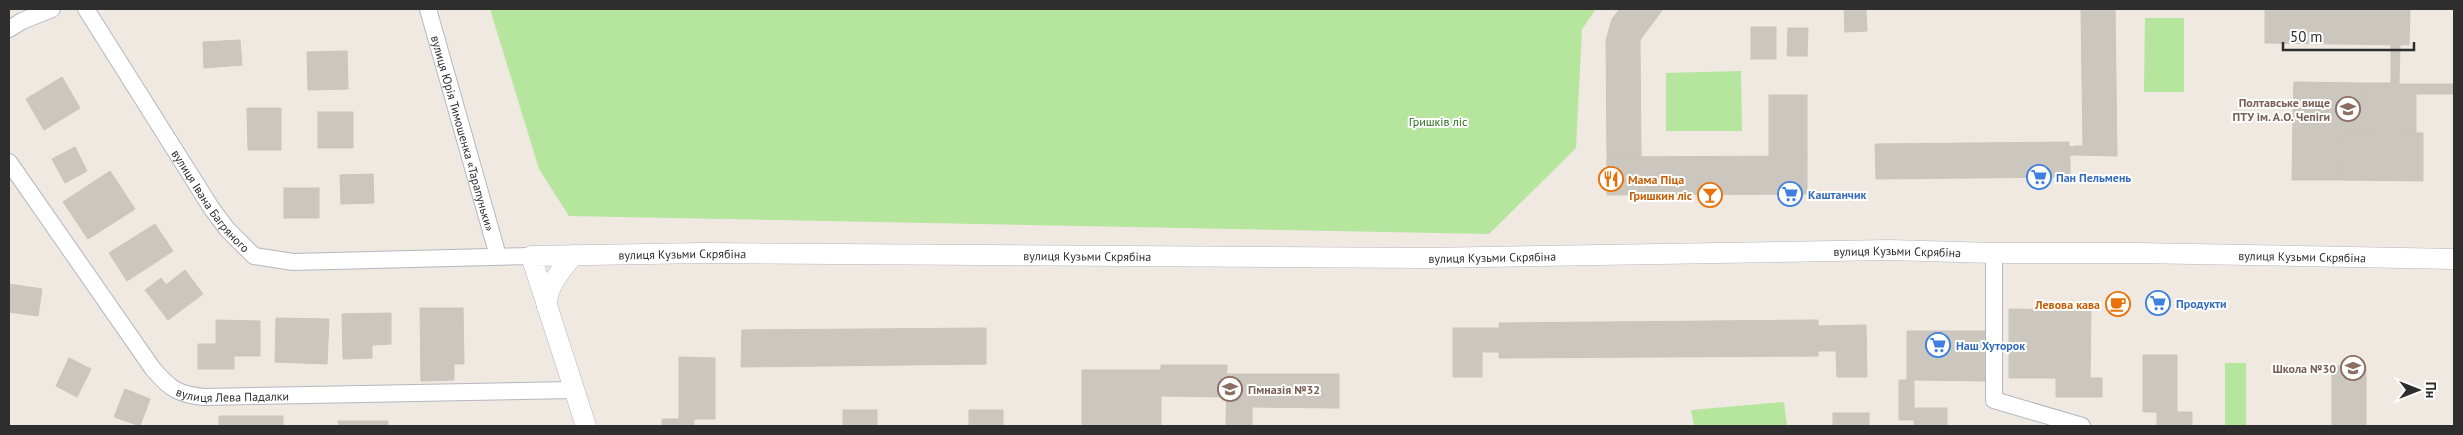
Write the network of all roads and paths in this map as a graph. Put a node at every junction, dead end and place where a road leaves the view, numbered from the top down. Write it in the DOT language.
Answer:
graph roads {
  1 [pos="52,9"];
  2 [pos="86,9"];
  3 [pos="428,9"];
  4 [pos="9,29"];
  5 [pos="9,162"];
  6 [pos="1994,254"];
  7 [pos="574,255"];
  8 [pos="498,256"];
  9 [pos="531,256"];
  10 [pos="2454,259"];
  11 [pos="548,309"];
  12 [pos="574,390"];
  13 [pos="586,426"];
  14 [pos="2082,426"];
  1 -- 4 [label="street"];
  2 -- 8 [label="street, вулиця Івана Багряного"];
  3 -- 8 [label="street, вулиця Юрія Тимошенка «Тарапуньки»"];
  5 -- 12 [label="street, вулиця Лева Падалки"];
  6 -- 7 [label="street, вулиця Кузьми Скрябіна"];
  6 -- 10 [label="street, вулиця Кузьми Скрябіна"];
  6 -- 14 [label="street"];
  7 -- 9 [label="street, вулиця Кузьми Скрябіна"];
  7 -- 11 [label="street"];
  8 -- 9 [label="street, вулиця Івана Багряного"];
  9 -- 11 [label="street"];
  11 -- 12 [label="street"];
  12 -- 13 [label="street"];
}
